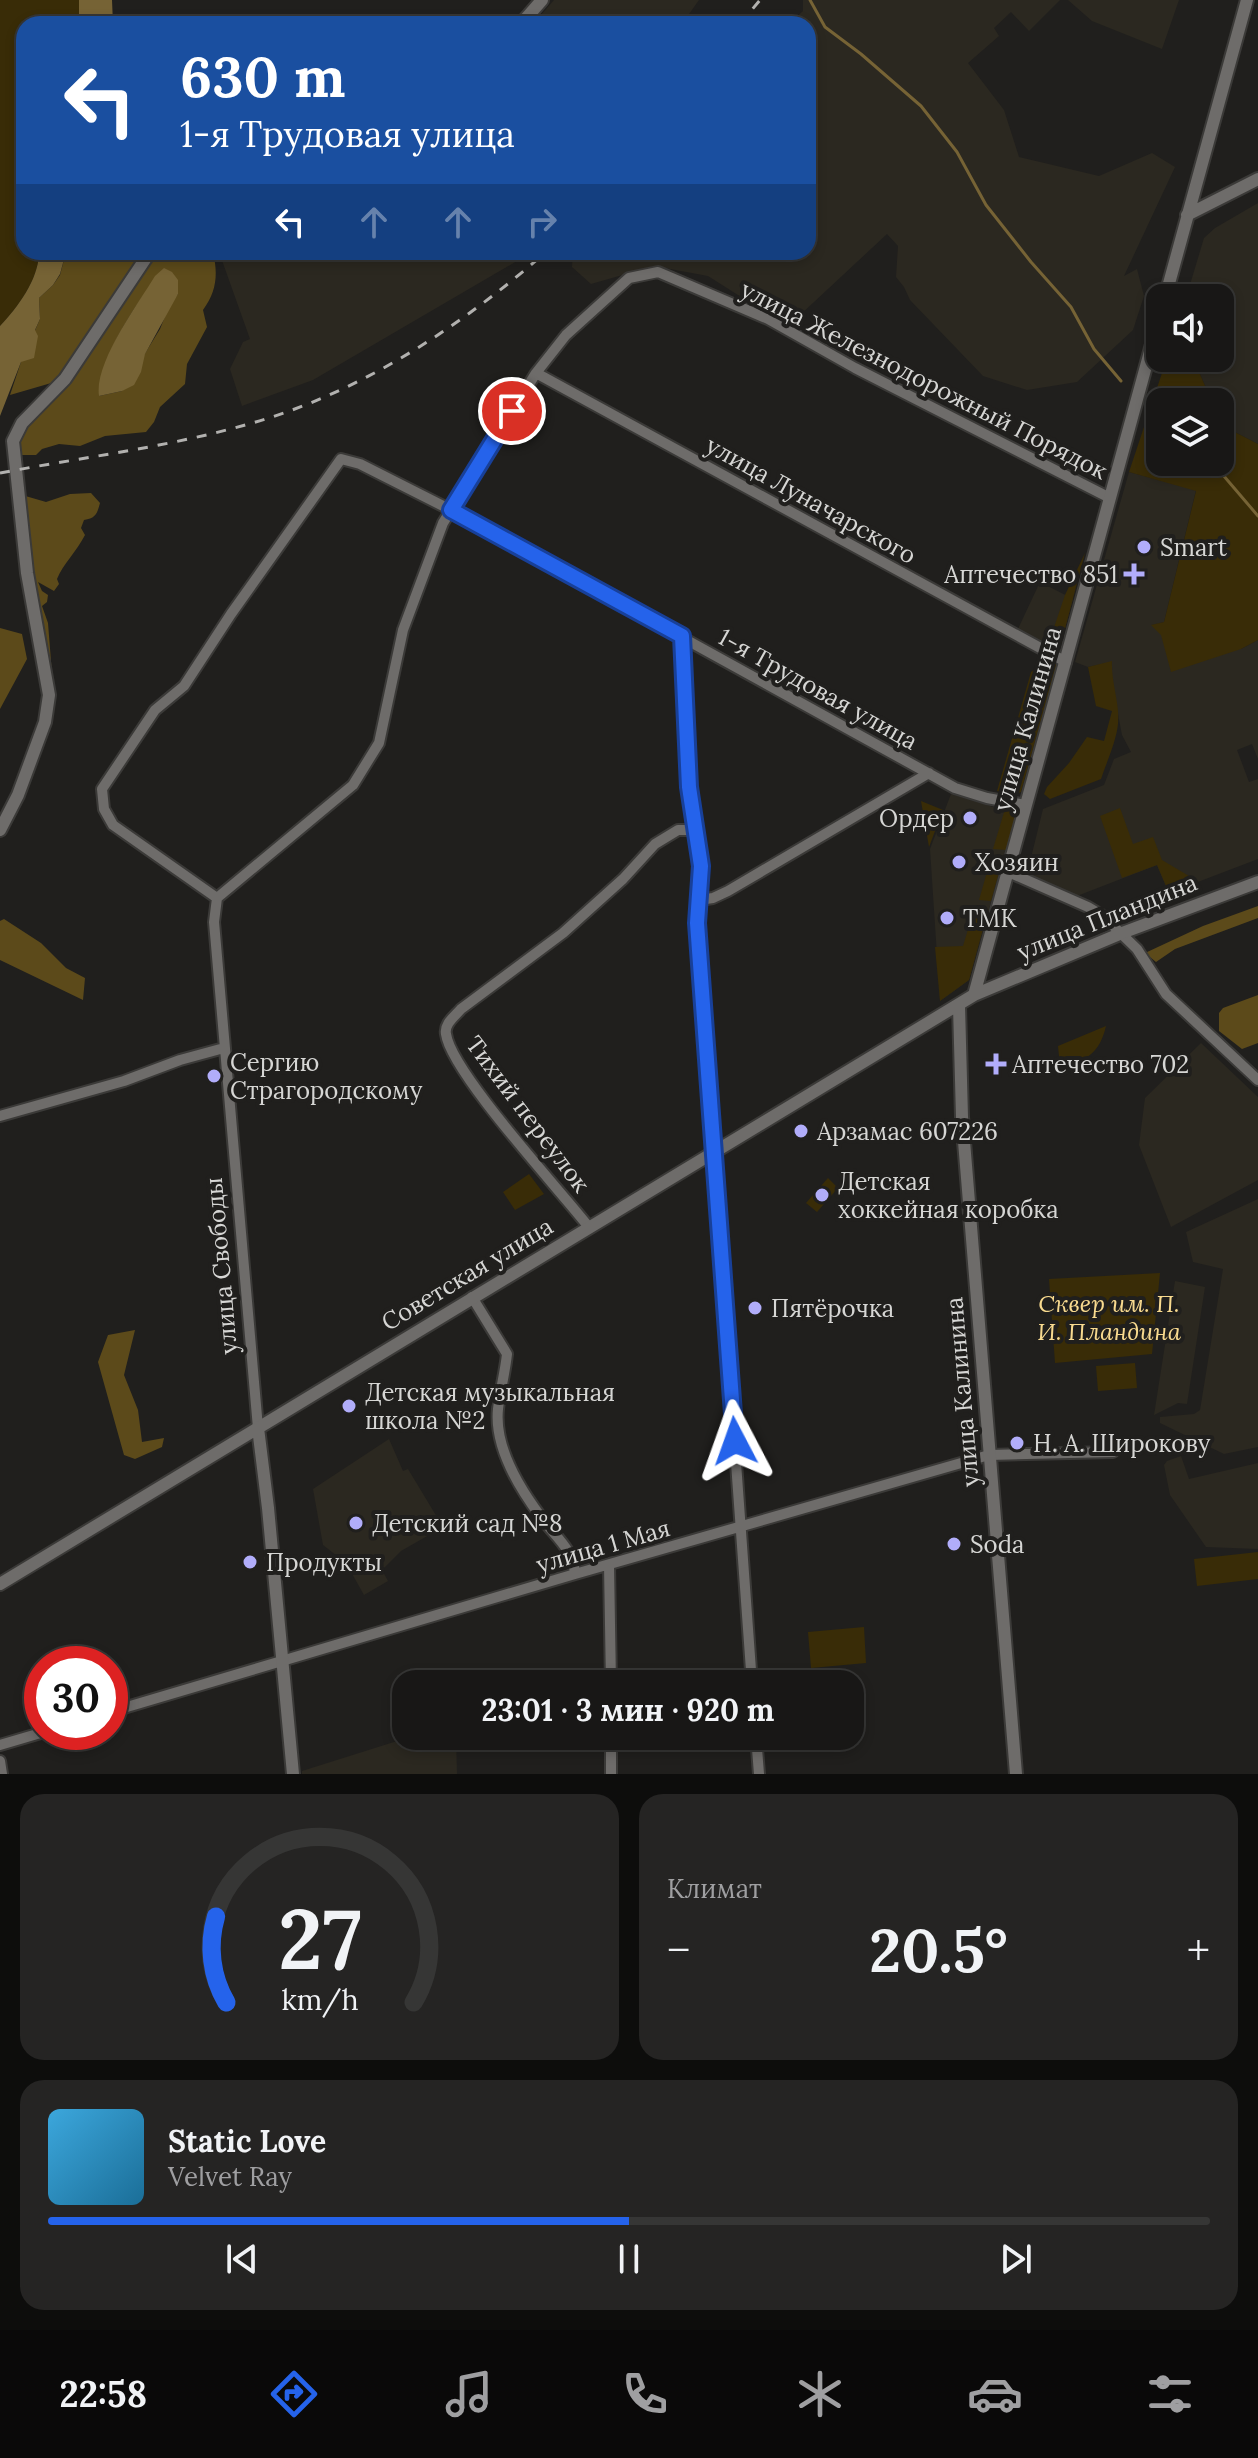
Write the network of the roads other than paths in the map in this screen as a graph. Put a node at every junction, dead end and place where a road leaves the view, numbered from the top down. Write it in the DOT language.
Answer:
graph roads {
  1 [pos="542,0"];
  2 [pos="1247,0"];
  3 [pos="528,16"];
  4 [pos="1258,179"];
  5 [pos="1187,215"];
  6 [pos="145,260"];
  7 [pos="1169,284"];
  8 [pos="1146,366"];
  9 [pos="536,373"];
  10 [pos="1110,498"];
  11 [pos="451,510"];
  12 [pos="682,636"];
  13 [pos="1066,662"];
  14 [pos="929,773"];
  15 [pos="1026,805"];
  16 [pos="0,830"];
  17 [pos="695,830"];
  18 [pos="1006,871"];
  19 [pos="1258,882"];
  20 [pos="217,898"];
  21 [pos="699,900"];
  22 [pos="1122,933"];
  23 [pos="974,995"];
  24 [pos="959,1006"];
  25 [pos="224,1048"];
  26 [pos="1258,1080"];
  27 [pos="0,1116"];
  28 [pos="714,1152"];
  29 [pos="588,1226"];
  30 [pos="472,1297"];
  31 [pos="258,1428"];
  32 [pos="1113,1452"];
  33 [pos="989,1455"];
  34 [pos="741,1527"];
  35 [pos="609,1565"];
  36 [pos="575,1574"];
  37 [pos="0,1584"];
  38 [pos="282,1662"];
  39 [pos="611,1670"];
  40 [pos="751,1670"];
  41 [pos="128,1707"];
  42 [pos="24,1738"];
  43 [pos="0,1745"];
  44 [pos="611,1750"];
  45 [pos="757,1750"];
  46 [pos="0,1761"];
  47 [pos="2,1774"];
  48 [pos="293,1774"];
  49 [pos="611,1774"];
  50 [pos="759,1774"];
  51 [pos="1016,1774"];
  1 -- 3 [label="street"];
  2 -- 5 [label="street"];
  4 -- 5 [label="street"];
  5 -- 7 [label="street"];
  6 -- 16 [label="street"];
  8 -- 10 [label="street, улица Калинина"];
  9 -- 10 [label="street, улица Железнодорожный Порядок"];
  9 -- 11 [label="street"];
  9 -- 13 [label="street, улица Луначарского"];
  10 -- 13 [label="street, улица Калинина"];
  11 -- 12 [label="street, 1-я Трудовая улица"];
  11 -- 20 [label="street"];
  11 -- 20 [label="street, 1-я Трудовая улица"];
  12 -- 14 [label="street, 1-я Трудовая улица"];
  12 -- 17 [label="street"];
  13 -- 15 [label="street, улица Калинина"];
  14 -- 15 [label="street, 1-я Трудовая улица"];
  14 -- 21 [label="street"];
  15 -- 18 [label="street, улица Калинина"];
  17 -- 21 [label="street"];
  17 -- 29 [label="street, Тихий переулок"];
  18 -- 22 [label="street"];
  18 -- 23 [label="street, улица Калинина"];
  19 -- 22 [label="street, улица Пландина"];
  20 -- 25 [label="street, улица Свободы"];
  21 -- 28 [label="street"];
  22 -- 23 [label="street, улица Пландина"];
  22 -- 26 [label="street"];
  23 -- 24 [label="street, улица Пландина"];
  24 -- 28 [label="street, Советская улица"];
  24 -- 33 [label="street, улица Калинина"];
  25 -- 27 [label="street"];
  25 -- 31 [label="street, улица Свободы"];
  28 -- 29 [label="street, Советская улица"];
  28 -- 34 [label="street"];
  29 -- 30 [label="street, Советская улица"];
  30 -- 31 [label="street, Советская улица"];
  30 -- 36 [label="street"];
  31 -- 37 [label="street, Советская улица"];
  31 -- 38 [label="street, улица Свободы"];
  32 -- 33 [label="street, улица 1 Мая"];
  33 -- 34 [label="street, улица 1 Мая"];
  33 -- 51 [label="street, улица Калинина"];
  34 -- 35 [label="street, улица 1 Мая"];
  34 -- 40 [label="street"];
  35 -- 36 [label="street, улица 1 Мая"];
  35 -- 39 [label="street"];
  36 -- 38 [label="street, улица 1 Мая"];
  38 -- 41 [label="street, улица 1 Мая"];
  38 -- 48 [label="street, улица Свободы"];
  42 -- 43 [label="street"];
  44 -- 49 [label="street"];
  45 -- 50 [label="street"];
  46 -- 47 [label="street"];
}
